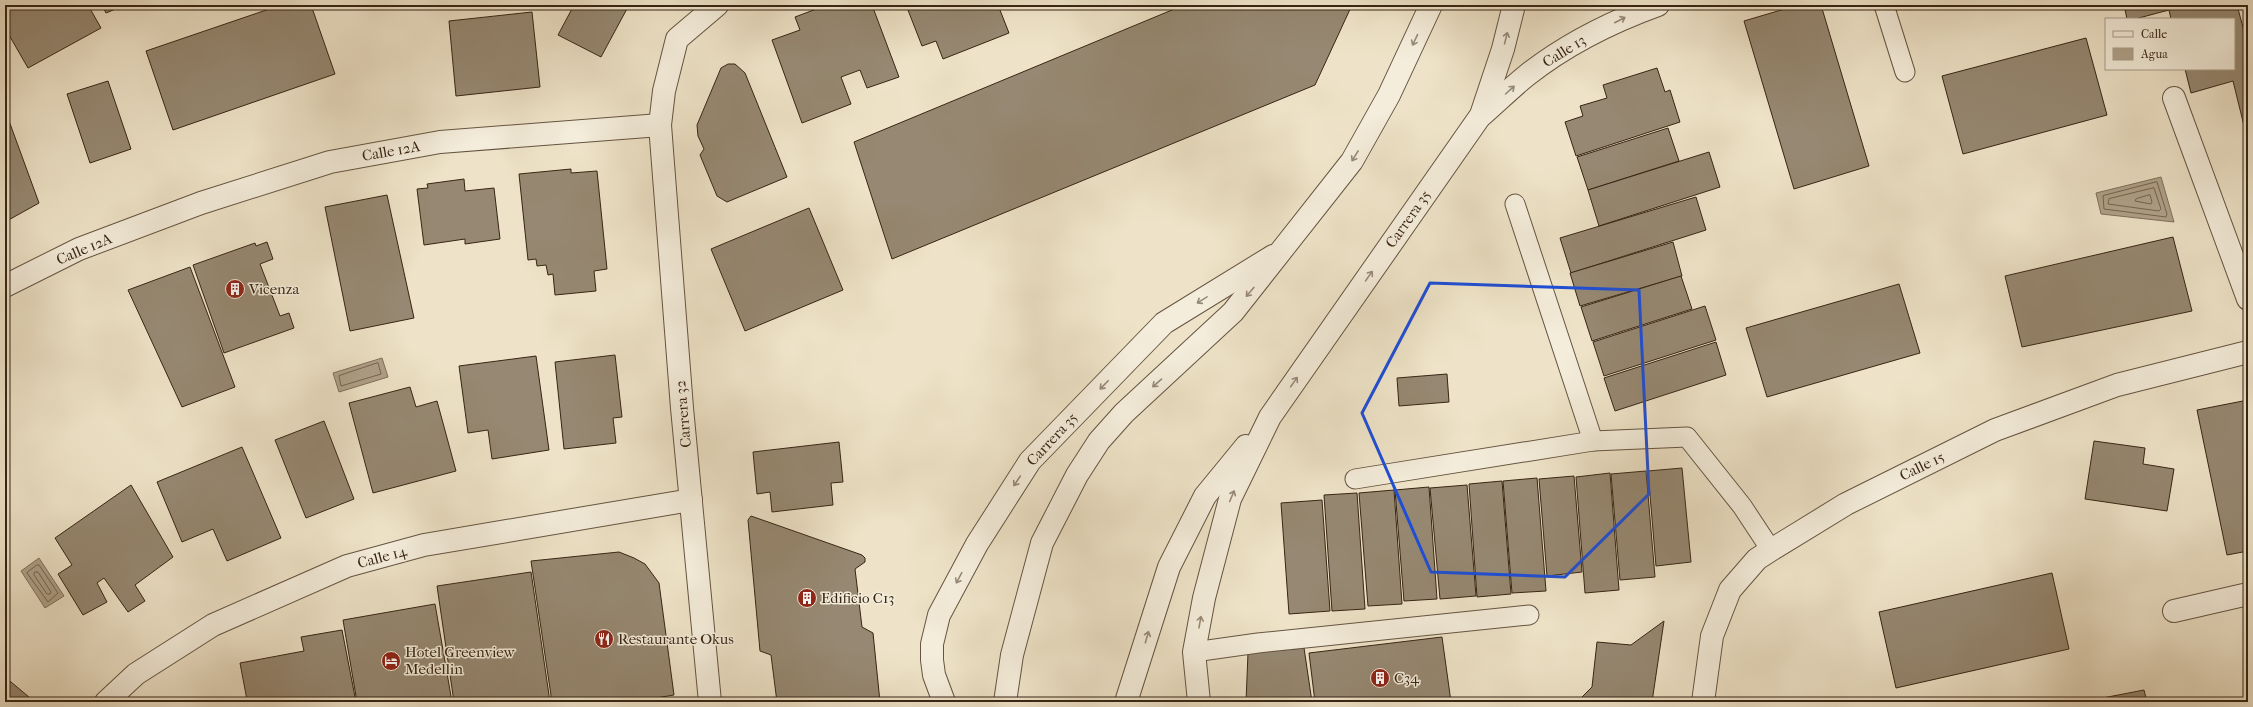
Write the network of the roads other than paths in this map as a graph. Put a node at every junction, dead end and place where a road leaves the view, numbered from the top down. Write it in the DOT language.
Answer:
graph roads {
  1 [pos="717,5"];
  2 [pos="1431,5"];
  3 [pos="1514,5"];
  4 [pos="1658,5"];
  5 [pos="1884,5"];
  6 [pos="1905,72"];
  7 [pos="2174,98"];
  8 [pos="1481,115"];
  9 [pos="660,125"];
  10 [pos="1516,204"];
  11 [pos="1282,250"];
  12 [pos="5,286"];
  13 [pos="2248,299"];
  14 [pos="2248,352"];
  15 [pos="1270,417"];
  16 [pos="1593,441"];
  17 [pos="1355,479"];
  18 [pos="691,500"];
  19 [pos="1771,550"];
  20 [pos="2248,594"];
  21 [pos="2174,611"];
  22 [pos="1529,615"];
  23 [pos="1194,652"];
  24 [pos="106,702"];
  25 [pos="710,702"];
  26 [pos="944,702"];
  27 [pos="1005,702"];
  28 [pos="1126,702"];
  29 [pos="1199,702"];
  30 [pos="1703,702"];
  1 -- 9 [label="street"];
  2 -- 11 [label="street, Carrera 35, one-way"];
  8 -- 3 [label="street, Carrera 35, one-way"];
  8 -- 4 [label="street, Calle 13, one-way"];
  5 -- 6 [label="lane"];
  7 -- 13 [label="street"];
  15 -- 8 [label="street, Carrera 35, one-way"];
  9 -- 12 [label="street, Calle 12A"];
  9 -- 18 [label="street, Carrera 32"];
  10 -- 16 [label="lane"];
  11 -- 26 [label="street, Carrera 35, one-way"];
  11 -- 27 [label="street, Carrera 35, one-way"];
  14 -- 19 [label="street, Calle 15"];
  23 -- 15 [label="street, Carrera 35, one-way"];
  28 -- 15 [label="street, Carrera 35, one-way"];
  16 -- 17 [label="lane"];
  16 -- 19 [label="lane"];
  18 -- 24 [label="street, Calle 14"];
  18 -- 25 [label="street, Carrera 32"];
  19 -- 30 [label="street, Calle 15"];
  20 -- 21 [label="street"];
  22 -- 23 [label="lane"];
  23 -- 29 [label="street, Carrera 35"];
}
